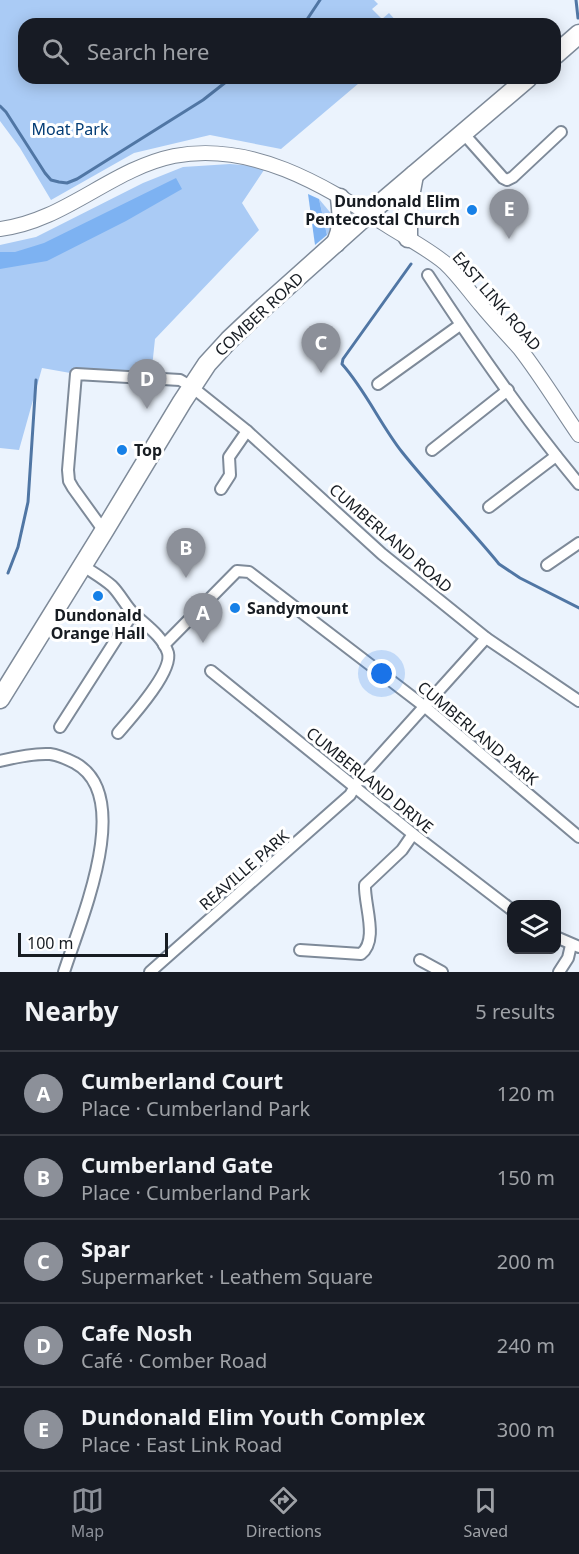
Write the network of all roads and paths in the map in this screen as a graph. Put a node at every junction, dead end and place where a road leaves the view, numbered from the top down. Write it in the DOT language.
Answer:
graph roads {
  1 [pos="579,34"];
  2 [pos="561,50"];
  3 [pos="521,84"];
  4 [pos="561,132"];
  5 [pos="463,133"];
  6 [pos="414,175"];
  7 [pos="340,198"];
  8 [pos="368,214"];
  9 [pos="0,229"];
  10 [pos="408,238"];
  11 [pos="336,243"];
  12 [pos="428,275"];
  13 [pos="460,325"];
  14 [pos="378,384"];
  15 [pos="192,387"];
  16 [pos="508,390"];
  17 [pos="247,430"];
  18 [pos="579,435"];
  19 [pos="432,450"];
  20 [pos="556,456"];
  21 [pos="579,484"];
  22 [pos="221,489"];
  23 [pos="489,507"];
  24 [pos="104,531"];
  25 [pos="579,543"];
  26 [pos="82,565"];
  27 [pos="546,565"];
  28 [pos="133,613"];
  29 [pos="486,638"];
  30 [pos="164,645"];
  31 [pos="211,671"];
  32 [pos="0,699"];
  33 [pos="579,701"];
  34 [pos="424,706"];
  35 [pos="60,728"];
  36 [pos="118,734"];
  37 [pos="0,761"];
  38 [pos="354,787"];
  39 [pos="413,834"];
  40 [pos="579,837"];
  41 [pos="507,906"];
  42 [pos="561,939"];
  43 [pos="575,946"];
  44 [pos="300,950"];
  45 [pos="420,960"];
  46 [pos="64,972"];
  47 [pos="150,972"];
  48 [pos="442,972"];
  49 [pos="560,972"];
  1 -- 2 [label="highway"];
  3 -- 5 [label="highway, COMBER ROAD"];
  4 -- 5 [label="street"];
  5 -- 6 [label="highway, COMBER ROAD"];
  6 -- 8 [label="highway, COMBER ROAD"];
  6 -- 10 [label="highway"];
  7 -- 8 [label="street, EAST LINK ROAD"];
  7 -- 9 [label="street, EAST LINK ROAD"];
  7 -- 11 [label="highway"];
  8 -- 10 [label="street, EAST LINK ROAD"];
  8 -- 11 [label="highway, COMBER ROAD"];
  10 -- 18 [label="street, EAST LINK ROAD"];
  11 -- 15 [label="highway, COMBER ROAD"];
  12 -- 13 [label="street"];
  13 -- 14 [label="street"];
  13 -- 16 [label="street"];
  15 -- 17 [label="street, CUMBERLAND ROAD"];
  15 -- 24 [label="highway, COMBER ROAD"];
  15 -- 24 [label="street"];
  16 -- 19 [label="street"];
  16 -- 20 [label="street"];
  17 -- 22 [label="street"];
  17 -- 29 [label="street, CUMBERLAND ROAD"];
  20 -- 21 [label="street"];
  20 -- 23 [label="street"];
  24 -- 26 [label="highway, COMBER ROAD"];
  25 -- 27 [label="street"];
  26 -- 28 [label="street"];
  26 -- 32 [label="highway, COMBER ROAD"];
  28 -- 30 [label="street"];
  28 -- 35 [label="street"];
  29 -- 33 [label="street, CUMBERLAND ROAD"];
  29 -- 34 [label="street, REAVILLE PARK"];
  30 -- 34 [label="street, CUMBERLAND PARK"];
  30 -- 36 [label="street"];
  31 -- 38 [label="street, CUMBERLAND DRIVE"];
  34 -- 38 [label="street, REAVILLE PARK"];
  34 -- 40 [label="street, CUMBERLAND PARK"];
  37 -- 46 [label="street"];
  38 -- 39 [label="street, CUMBERLAND DRIVE"];
  38 -- 47 [label="street, REAVILLE PARK"];
  39 -- 41 [label="street, CUMBERLAND DRIVE"];
  39 -- 44 [label="street"];
  42 -- 43 [label="street"];
  43 -- 49 [label="street"];
  45 -- 48 [label="street"];
}
